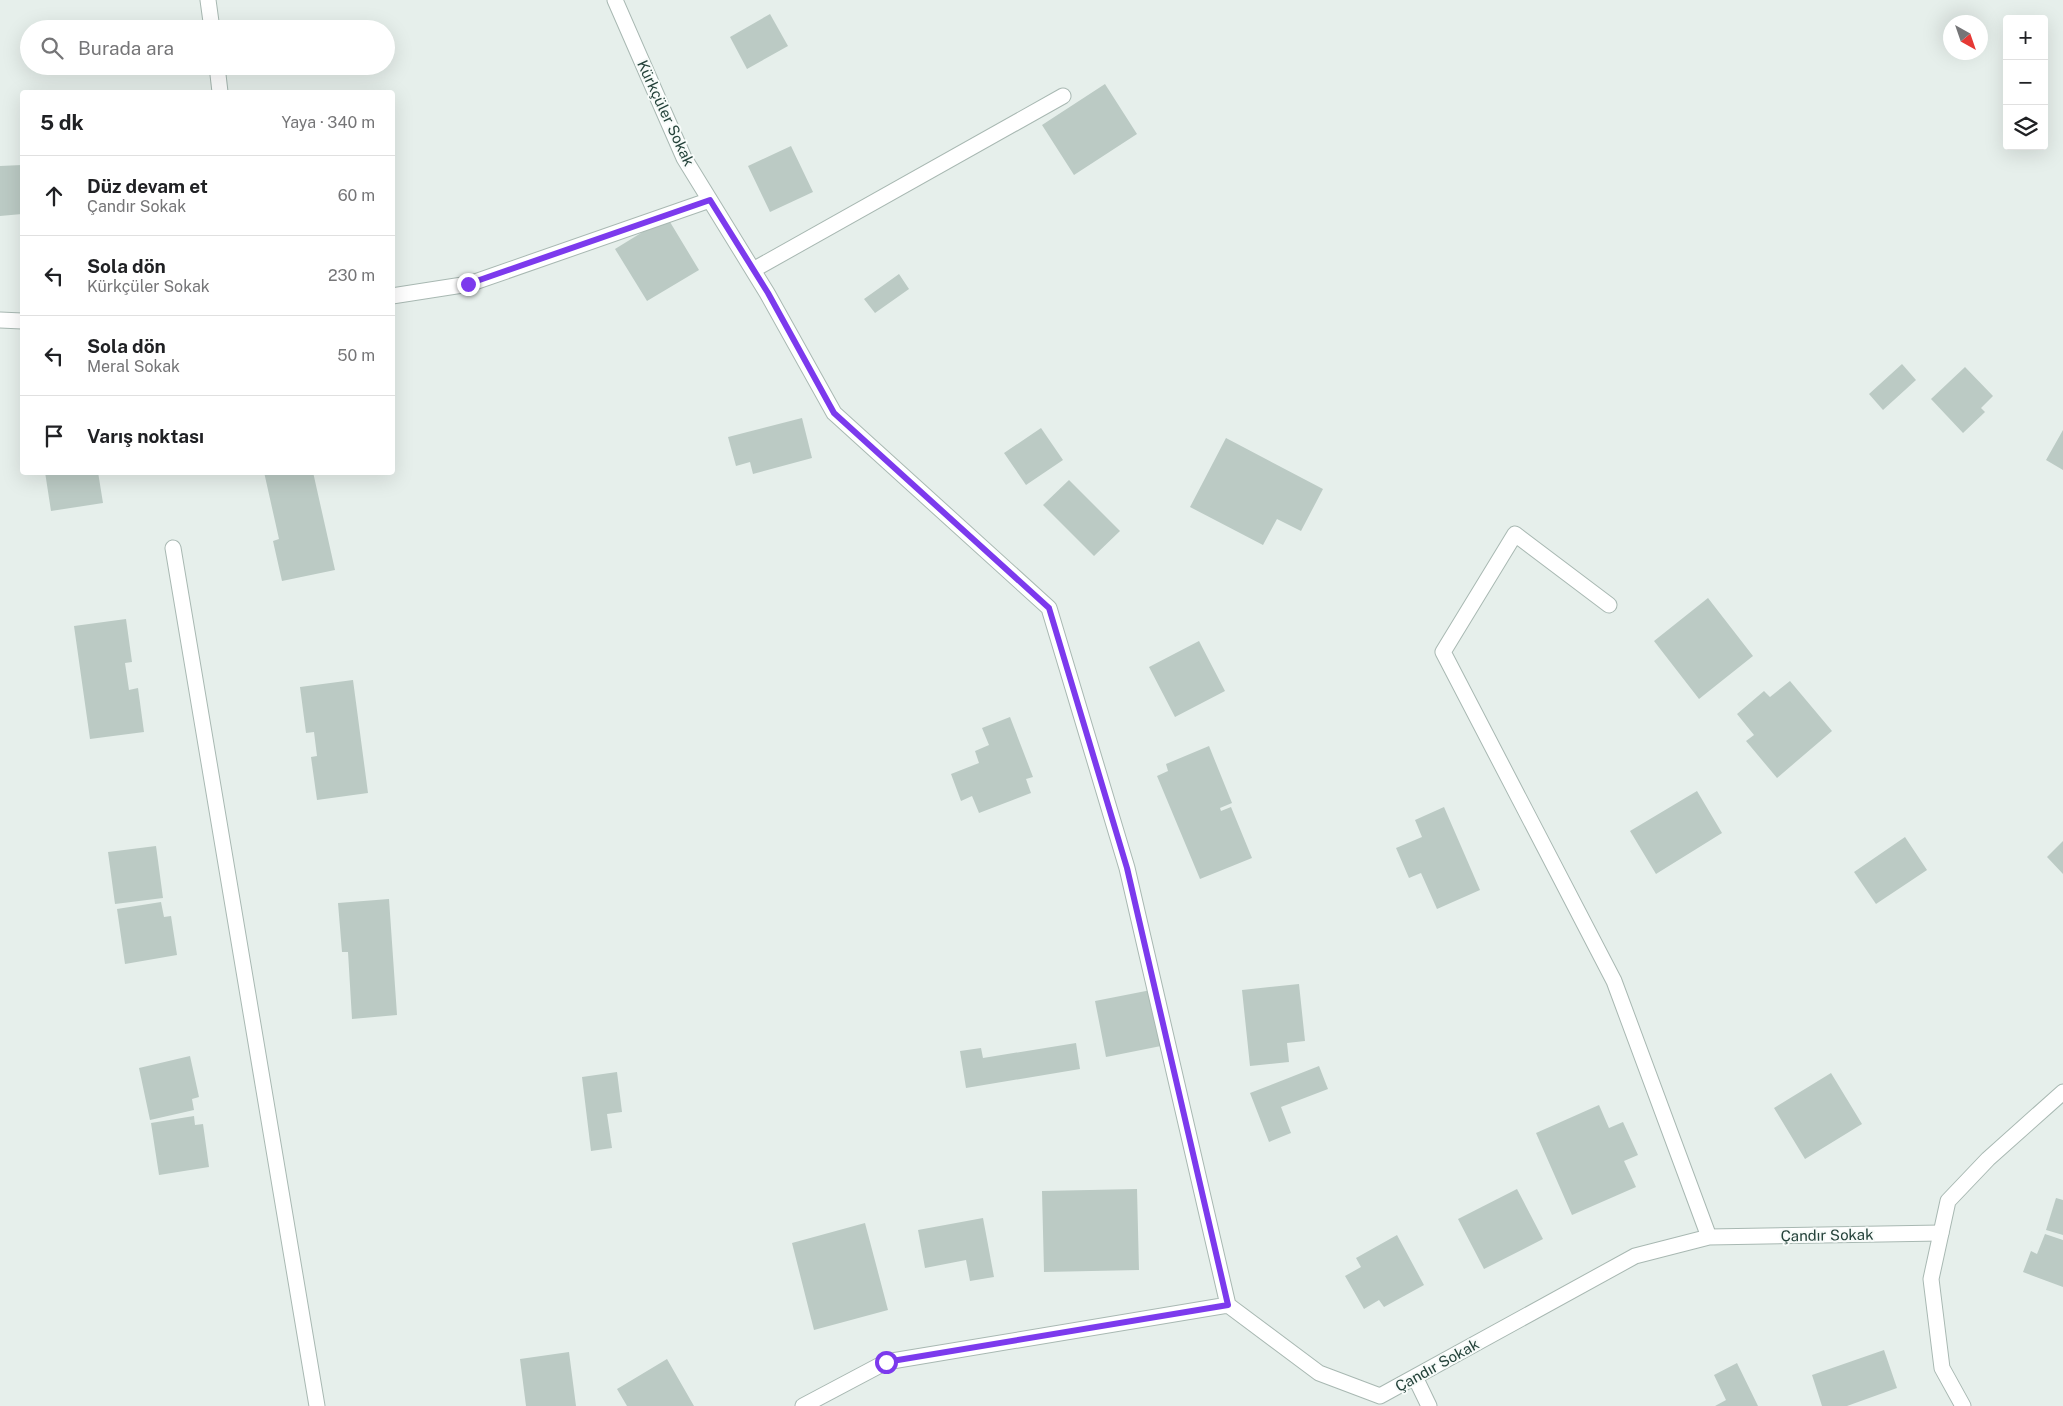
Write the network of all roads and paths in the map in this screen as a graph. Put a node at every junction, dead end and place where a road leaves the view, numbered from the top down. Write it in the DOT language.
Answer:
graph roads {
  1 [pos="208,0"];
  2 [pos="614,0"];
  3 [pos="211,20"];
  4 [pos="218,75"];
  5 [pos="220,90"];
  6 [pos="1063,96"];
  7 [pos="710,200"];
  8 [pos="754,270"];
  9 [pos="395,296"];
  10 [pos="0,320"];
  11 [pos="20,321"];
  12 [pos="174,548"];
  13 [pos="1609,605"];
  14 [pos="2063,1092"];
  15 [pos="1941,1233"];
  16 [pos="1709,1237"];
  17 [pos="1228,1305"];
  18 [pos="1415,1377"];
  19 [pos="1379,1401"];
  20 [pos="317,1406"];
  21 [pos="803,1406"];
  22 [pos="1429,1406"];
  23 [pos="1963,1406"];
  1 -- 3 [label="street"];
  2 -- 7 [label="street, Kürkçüler Sokak"];
  4 -- 5 [label="street"];
  6 -- 8 [label="street"];
  7 -- 8 [label="street, Kürkçüler Sokak"];
  7 -- 9 [label="street"];
  8 -- 17 [label="street, Kürkçüler Sokak"];
  10 -- 11 [label="street"];
  12 -- 20 [label="street"];
  13 -- 16 [label="street"];
  14 -- 15 [label="street"];
  15 -- 16 [label="street, Çandır Sokak"];
  15 -- 23 [label="street"];
  16 -- 18 [label="street, Çandır Sokak"];
  17 -- 19 [label="street, Çandır Sokak"];
  17 -- 21 [label="street"];
  18 -- 19 [label="street, Çandır Sokak"];
  18 -- 22 [label="street"];
}
